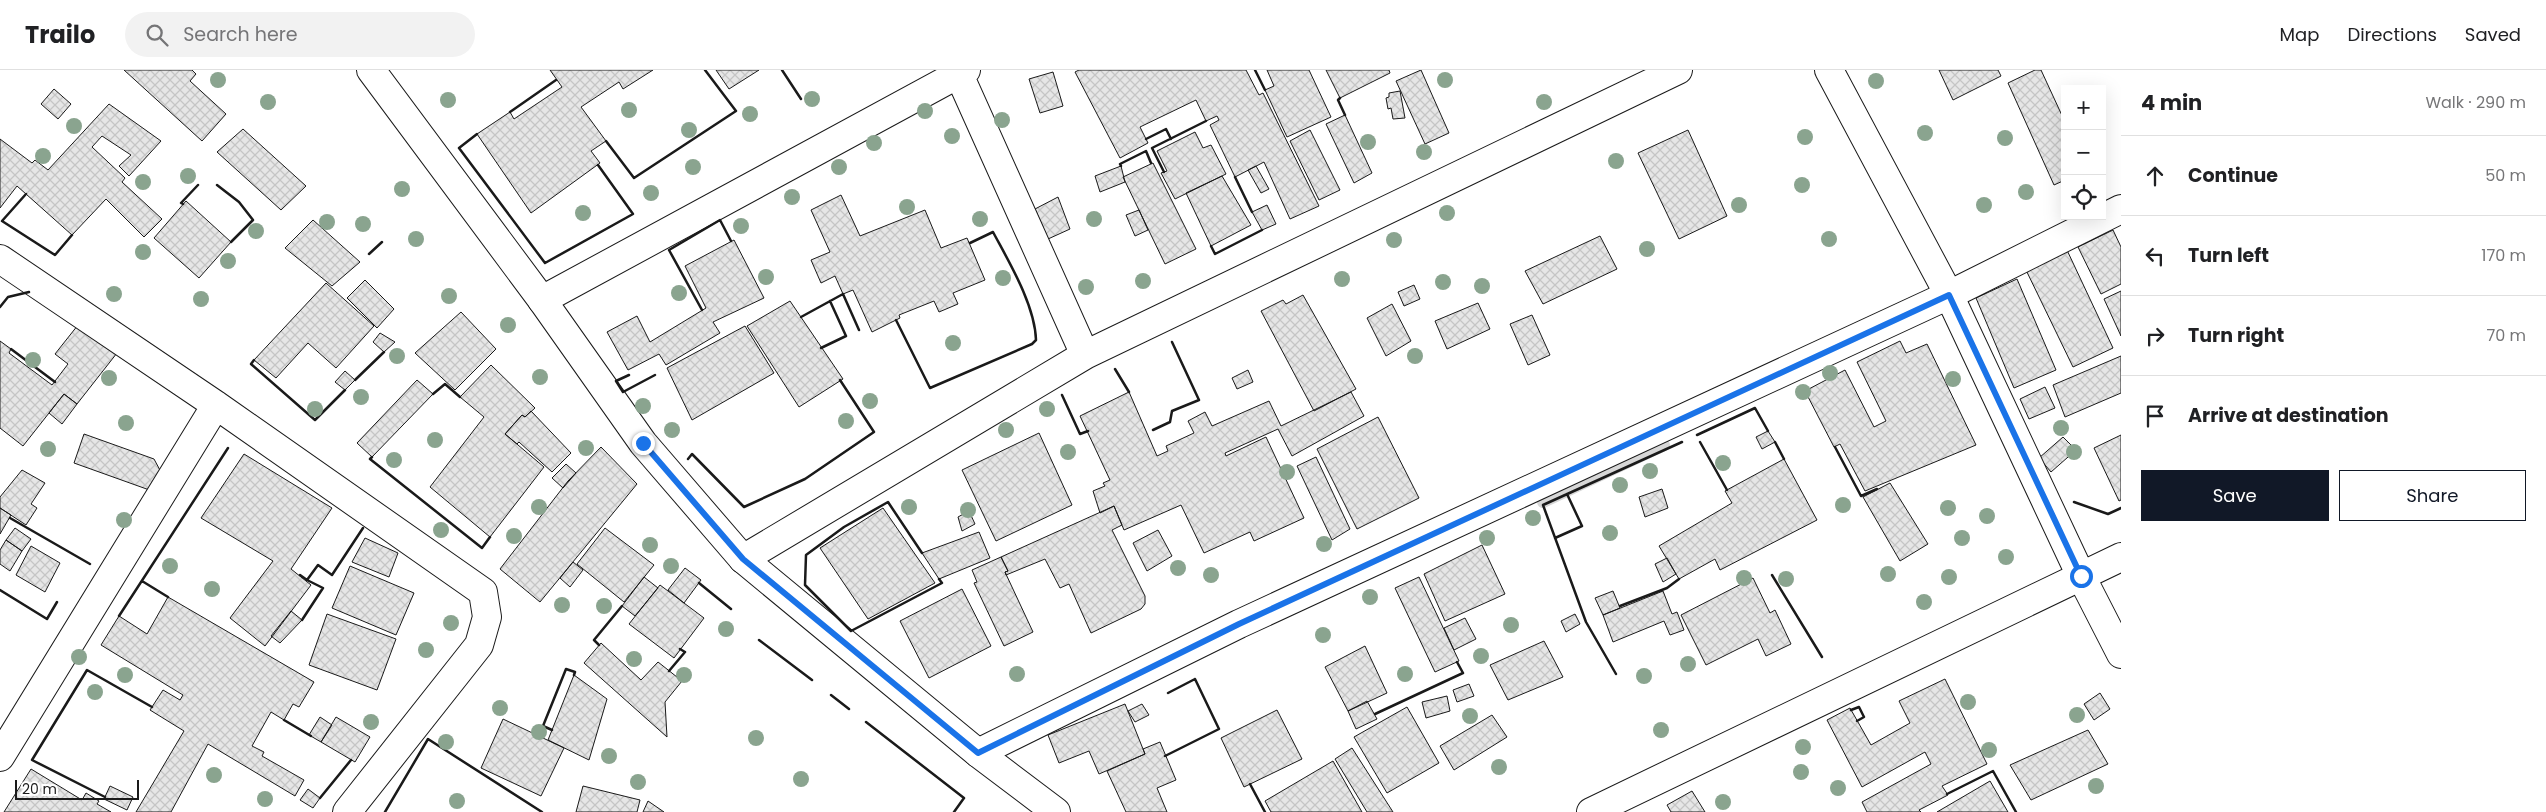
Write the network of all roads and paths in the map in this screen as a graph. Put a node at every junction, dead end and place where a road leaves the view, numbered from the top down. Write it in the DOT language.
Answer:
graph roads {
  1 [pos="371,70"];
  2 [pos="1678,70"];
  3 [pos="1829,70"];
  4 [pos="960,71"];
  5 [pos="2121,209"];
  6 [pos="0,259"];
  7 [pos="1949,295"];
  8 [pos="542,300"];
  9 [pos="1085,355"];
  10 [pos="216,405"];
  11 [pos="2121,557"];
  12 [pos="743,559"];
  13 [pos="2081,576"];
  14 [pos="2121,654"];
  15 [pos="978,753"];
  16 [pos="0,757"];
  17 [pos="347,812"];
  18 [pos="1056,812"];
  19 [pos="1591,812"];
  1 -- 8 [label="street"];
  2 -- 9 [label="street"];
  3 -- 7 [label="street"];
  4 -- 8 [label="street"];
  4 -- 9 [label="street"];
  5 -- 7 [label="street"];
  6 -- 10 [label="street"];
  7 -- 13 [label="street"];
  7 -- 15 [label="street"];
  8 -- 12 [label="street"];
  9 -- 12 [label="street"];
  10 -- 16 [label="street"];
  10 -- 17 [label="street"];
  11 -- 13 [label="street"];
  12 -- 15 [label="street"];
  13 -- 14 [label="street"];
  13 -- 19 [label="street"];
  15 -- 18 [label="street"];
}
